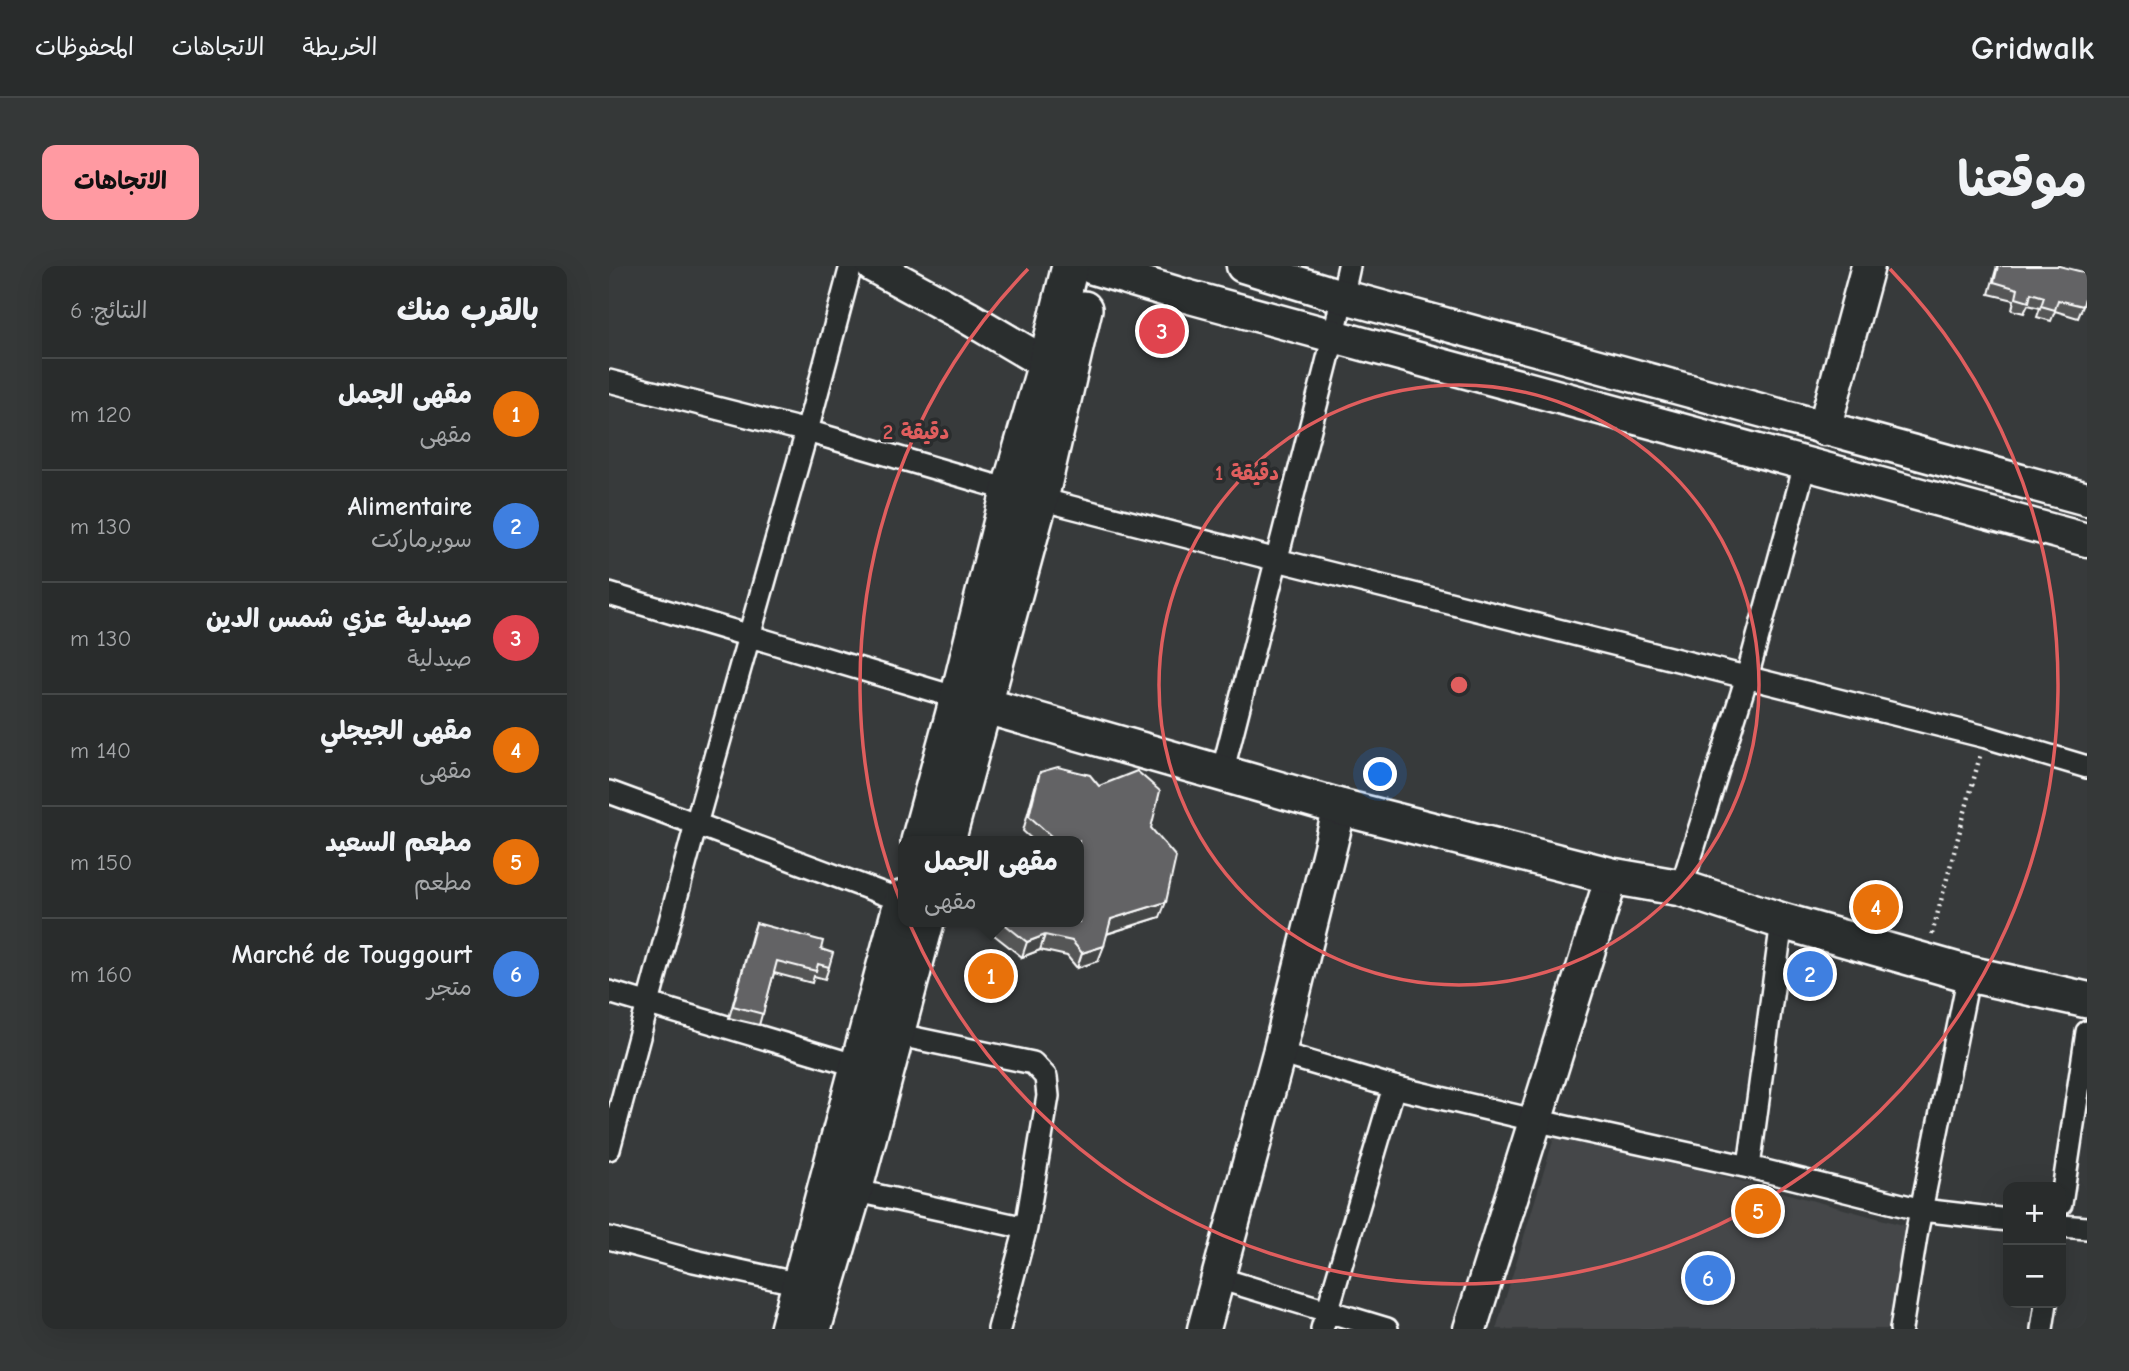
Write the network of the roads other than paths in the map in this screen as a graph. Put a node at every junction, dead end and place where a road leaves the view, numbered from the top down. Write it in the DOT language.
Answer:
graph roads {
  1 [pos="851,266"];
  2 [pos="873,266"];
  3 [pos="1085,266"];
  4 [pos="1243,266"];
  5 [pos="1868,266"];
  6 [pos="1345,281"];
  7 [pos="1334,335"];
  8 [pos="1057,370"];
  9 [pos="609,381"];
  10 [pos="1824,429"];
  11 [pos="807,431"];
  12 [pos="1805,465"];
  13 [pos="1025,494"];
  14 [pos="2087,499"];
  15 [pos="2087,540"];
  16 [pos="1277,560"];
  17 [pos="609,594"];
  18 [pos="749,636"];
  19 [pos="1747,677"];
  20 [pos="970,701"];
  21 [pos="2087,767"];
  22 [pos="1222,773"];
  23 [pos="609,792"];
  24 [pos="1340,807"];
  25 [pos="696,824"];
  26 [pos="921,836"];
  27 [pos="948,836"];
  28 [pos="1612,876"];
  29 [pos="1681,888"];
  30 [pos="898,902"];
  31 [pos="1783,921"];
  32 [pos="906,927"];
  33 [pos="1969,974"];
  34 [pos="609,992"];
  35 [pos="2087,1000"];
  36 [pos="646,1003"];
  37 [pos="883,1031"];
  38 [pos="2087,1032"];
  39 [pos="1279,1053"];
  40 [pos="858,1066"];
  41 [pos="1394,1087"];
  42 [pos="1534,1120"];
  43 [pos="609,1149"];
  44 [pos="1749,1167"];
  45 [pos="2064,1182"];
  46 [pos="840,1187"];
  47 [pos="1922,1210"];
  48 [pos="2003,1219"];
  49 [pos="2066,1226"];
  50 [pos="1026,1228"];
  51 [pos="2087,1228"];
  52 [pos="609,1238"];
  53 [pos="1218,1278"];
  54 [pos="800,1284"];
  55 [pos="2045,1308"];
  56 [pos="1324,1320"];
  57 [pos="788,1329"];
  58 [pos="813,1329"];
  59 [pos="999,1329"];
  60 [pos="1204,1329"];
  61 [pos="1387,1329"];
  62 [pos="1470,1329"];
  63 [pos="1901,1329"];
  64 [pos="2042,1329"];
  1 -- 11 [label="street"];
  2 -- 8 [label="main road"];
  3 -- 7 [label="main road"];
  3 -- 8 [label="main road"];
  4 -- 6 [label="main road"];
  5 -- 10 [label="main road"];
  6 -- 7 [label="street"];
  6 -- 10 [label="main road"];
  7 -- 12 [label="main road"];
  7 -- 16 [label="street"];
  8 -- 13 [label="main road"];
  9 -- 11 [label="street"];
  10 -- 14 [label="main road"];
  11 -- 13 [label="street"];
  11 -- 18 [label="street"];
  12 -- 15 [label="main road"];
  12 -- 19 [label="street"];
  13 -- 16 [label="street"];
  13 -- 20 [label="main road"];
  16 -- 19 [label="street"];
  16 -- 22 [label="street"];
  17 -- 18 [label="street"];
  18 -- 20 [label="street"];
  18 -- 25 [label="street"];
  19 -- 21 [label="street"];
  19 -- 29 [label="street"];
  20 -- 22 [label="main road"];
  20 -- 26 [label="main road"];
  20 -- 27 [label="main road"];
  22 -- 24 [label="main road"];
  23 -- 25 [label="street"];
  24 -- 28 [label="main road"];
  24 -- 39 [label="main road"];
  25 -- 30 [label="street"];
  25 -- 36 [label="street"];
  28 -- 29 [label="main road"];
  28 -- 42 [label="main road"];
  29 -- 31 [label="main road"];
  31 -- 33 [label="main road"];
  31 -- 44 [label="street"];
  32 -- 37 [label="main road"];
  33 -- 35 [label="main road"];
  33 -- 47 [label="street"];
  34 -- 36 [label="street"];
  36 -- 40 [label="street"];
  36 -- 43 [label="street"];
  37 -- 40 [label="main road"];
  37 -- 46 [label="main road"];
  37 -- 50 [label="street"];
  38 -- 45 [label="street"];
  39 -- 41 [label="street"];
  39 -- 53 [label="main road"];
  40 -- 46 [label="main road"];
  41 -- 42 [label="street"];
  41 -- 56 [label="street"];
  42 -- 44 [label="street"];
  42 -- 62 [label="main road"];
  44 -- 47 [label="street"];
  46 -- 50 [label="street"];
  46 -- 54 [label="main road"];
  46 -- 58 [label="main road"];
  47 -- 48 [label="street"];
  47 -- 63 [label="street"];
  49 -- 51 [label="street"];
  50 -- 59 [label="street"];
  52 -- 54 [label="street"];
  53 -- 56 [label="street"];
  53 -- 60 [label="main road"];
  54 -- 57 [label="main road"];
  55 -- 64 [label="street"];
  56 -- 61 [label="street"];
}
